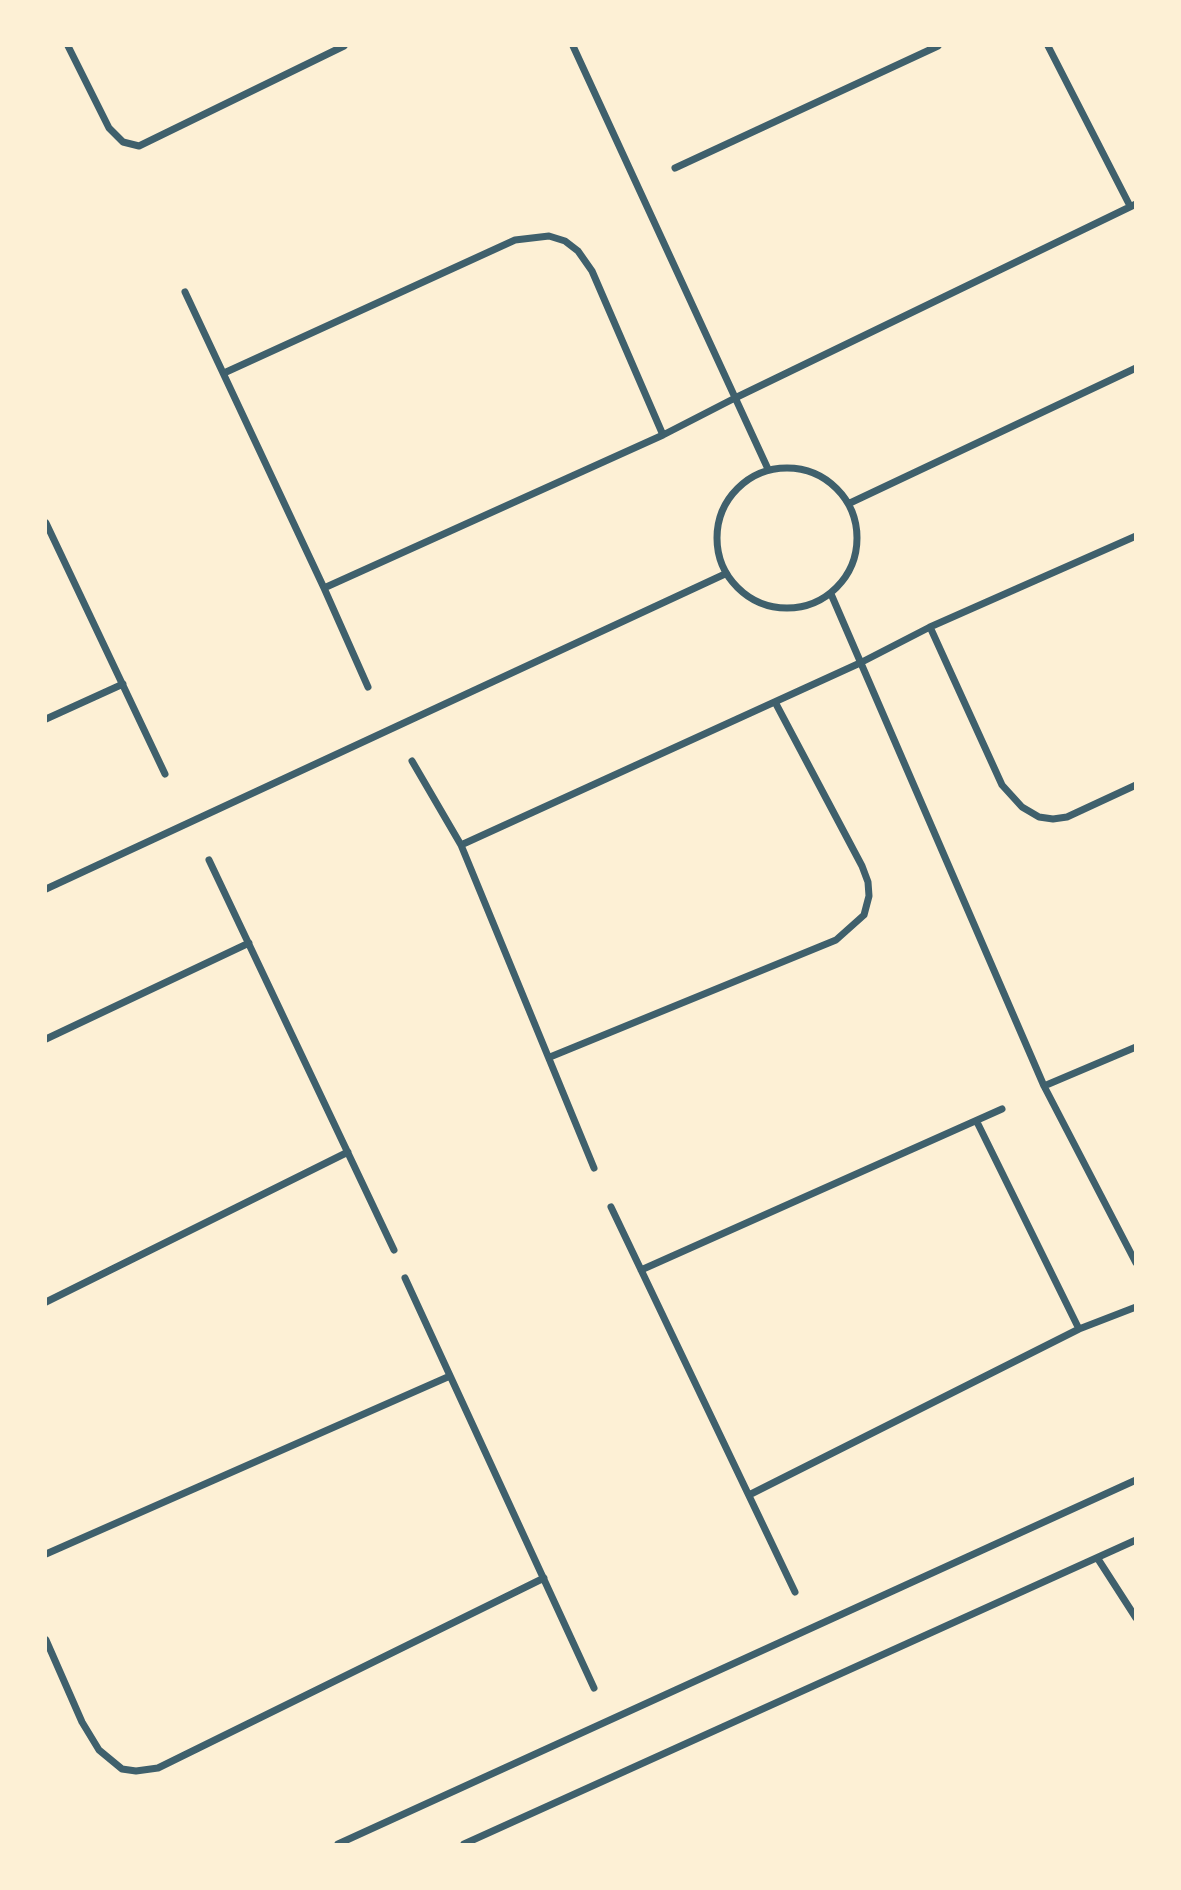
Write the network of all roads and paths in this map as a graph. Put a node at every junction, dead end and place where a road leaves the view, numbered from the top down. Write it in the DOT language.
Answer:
graph roads {
  1 [pos="68,46"];
  2 [pos="344,46"];
  3 [pos="573,46"];
  4 [pos="938,46"];
  5 [pos="1048,46"];
  6 [pos="675,168"];
  7 [pos="1133,205"];
  8 [pos="185,292"];
  9 [pos="1136,368"];
  10 [pos="224,373"];
  11 [pos="735,398"];
  12 [pos="663,435"];
  13 [pos="768,469"];
  14 [pos="850,503"];
  15 [pos="46,523"];
  16 [pos="1136,536"];
  17 [pos="725,574"];
  18 [pos="324,588"];
  19 [pos="831,594"];
  20 [pos="930,627"];
  21 [pos="860,663"];
  22 [pos="122,684"];
  23 [pos="368,687"];
  24 [pos="775,702"];
  25 [pos="46,719"];
  26 [pos="412,761"];
  27 [pos="165,774"];
  28 [pos="1136,785"];
  29 [pos="461,845"];
  30 [pos="209,860"];
  31 [pos="46,889"];
  32 [pos="249,943"];
  33 [pos="46,1039"];
  34 [pos="1136,1047"];
  35 [pos="550,1057"];
  36 [pos="1044,1086"];
  37 [pos="1002,1109"];
  38 [pos="977,1122"];
  39 [pos="348,1152"];
  40 [pos="594,1168"];
  41 [pos="611,1208"];
  42 [pos="394,1250"];
  43 [pos="1136,1263"];
  44 [pos="641,1270"];
  45 [pos="405,1278"];
  46 [pos="46,1302"];
  47 [pos="1136,1307"];
  48 [pos="1080,1329"];
  49 [pos="450,1376"];
  50 [pos="1136,1480"];
  51 [pos="749,1495"];
  52 [pos="1136,1540"];
  53 [pos="46,1554"];
  54 [pos="1098,1559"];
  55 [pos="544,1578"];
  56 [pos="795,1592"];
  57 [pos="1136,1618"];
  58 [pos="46,1640"];
  59 [pos="594,1688"];
  60 [pos="338,1844"];
  61 [pos="464,1844"];
  1 -- 2 [label="street"];
  3 -- 11 [label="street"];
  4 -- 6 [label="street"];
  5 -- 7 [label="street"];
  7 -- 11 [label="street"];
  8 -- 10 [label="street"];
  9 -- 14 [label="street"];
  10 -- 12 [label="street"];
  10 -- 18 [label="street"];
  11 -- 12 [label="street"];
  11 -- 13 [label="street"];
  12 -- 18 [label="street"];
  13 -- 14 [label="street"];
  13 -- 17 [label="street"];
  14 -- 19 [label="street"];
  15 -- 22 [label="street"];
  16 -- 20 [label="street"];
  17 -- 19 [label="street"];
  17 -- 31 [label="street"];
  18 -- 23 [label="street"];
  19 -- 21 [label="street"];
  20 -- 21 [label="street"];
  20 -- 28 [label="street"];
  21 -- 24 [label="street"];
  21 -- 36 [label="street"];
  22 -- 25 [label="street"];
  22 -- 27 [label="street"];
  24 -- 29 [label="street"];
  24 -- 35 [label="street"];
  26 -- 29 [label="street"];
  29 -- 35 [label="street"];
  30 -- 32 [label="street"];
  32 -- 33 [label="street"];
  32 -- 39 [label="street"];
  34 -- 36 [label="street"];
  35 -- 40 [label="street"];
  36 -- 43 [label="street"];
  37 -- 38 [label="street"];
  38 -- 44 [label="street"];
  38 -- 48 [label="street"];
  39 -- 42 [label="street"];
  39 -- 46 [label="street"];
  41 -- 44 [label="street"];
  44 -- 51 [label="street"];
  45 -- 49 [label="street"];
  47 -- 48 [label="street"];
  48 -- 51 [label="street"];
  49 -- 53 [label="street"];
  49 -- 55 [label="street"];
  50 -- 60 [label="street"];
  51 -- 56 [label="street"];
  52 -- 54 [label="street"];
  54 -- 57 [label="street"];
  54 -- 61 [label="street"];
  55 -- 58 [label="street"];
  55 -- 59 [label="street"];
}
